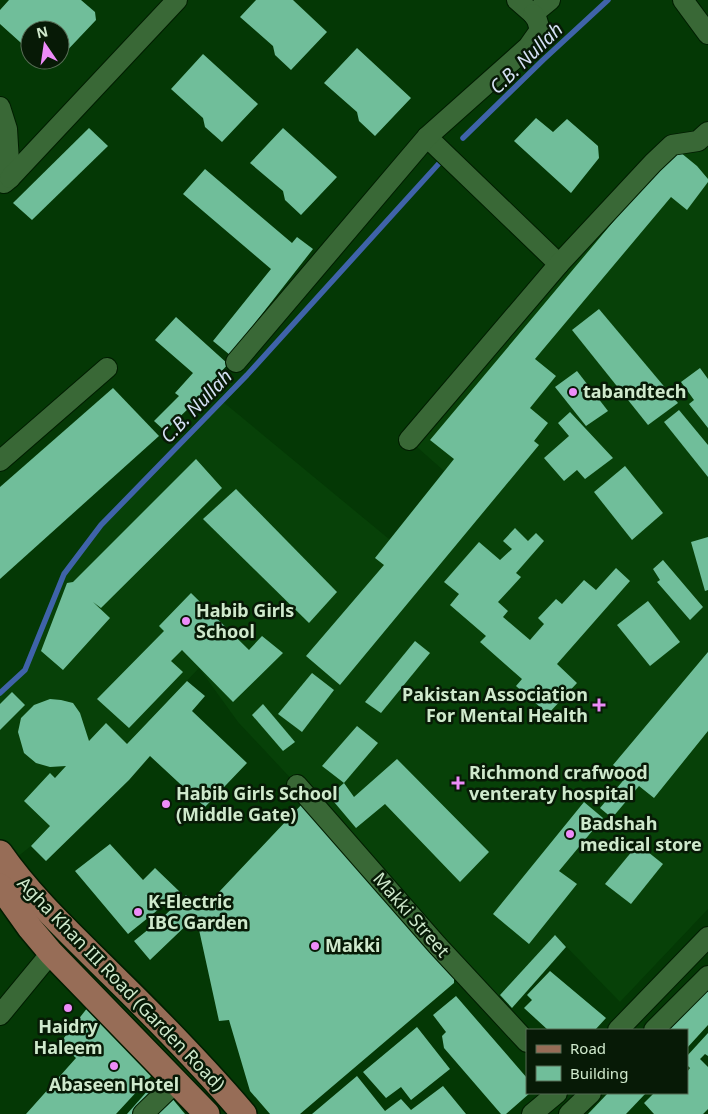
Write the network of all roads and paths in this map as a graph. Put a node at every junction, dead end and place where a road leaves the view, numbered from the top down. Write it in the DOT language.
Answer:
graph roads {
  1 [pos="177,0"];
  2 [pos="517,0"];
  3 [pos="550,0"];
  4 [pos="683,0"];
  5 [pos="533,14"];
  6 [pos="708,34"];
  7 [pos="0,107"];
  8 [pos="426,137"];
  9 [pos="705,142"];
  10 [pos="5,182"];
  11 [pos="559,264"];
  12 [pos="236,362"];
  13 [pos="107,368"];
  14 [pos="409,440"];
  15 [pos="0,462"];
  16 [pos="297,785"];
  17 [pos="0,853"];
  18 [pos="0,886"];
  19 [pos="708,938"];
  20 [pos="51,953"];
  21 [pos="708,976"];
  22 [pos="0,1015"];
  23 [pos="619,1029"];
  24 [pos="655,1029"];
  25 [pos="526,1041"];
  26 [pos="177,1081"];
  27 [pos="556,1094"];
  28 [pos="590,1094"];
  29 [pos="143,1114"];
  30 [pos="206,1114"];
  31 [pos="244,1114"];
  32 [pos="532,1114"];
  33 [pos="570,1114"];
  1 -- 10 [label="street"];
  2 -- 5 [label="street"];
  3 -- 5 [label="street"];
  4 -- 6 [label="street"];
  5 -- 8 [label="street"];
  7 -- 10 [label="street"];
  8 -- 11 [label="street"];
  8 -- 12 [label="street"];
  9 -- 11 [label="street"];
  11 -- 14 [label="street"];
  13 -- 15 [label="street"];
  16 -- 25 [label="street, Makki Street"];
  17 -- 31 [label="main road, Agha Khan III Road (Garden Road)"];
  18 -- 20 [label="main road, Agha Khan III Road (Garden Road)"];
  19 -- 23 [label="street"];
  20 -- 22 [label="street"];
  20 -- 26 [label="main road, Agha Khan III Road (Garden Road)"];
  21 -- 24 [label="street"];
  26 -- 29 [label="street"];
  26 -- 30 [label="main road, Agha Khan III Road (Garden Road)"];
  27 -- 32 [label="street"];
  28 -- 33 [label="street"];
}
